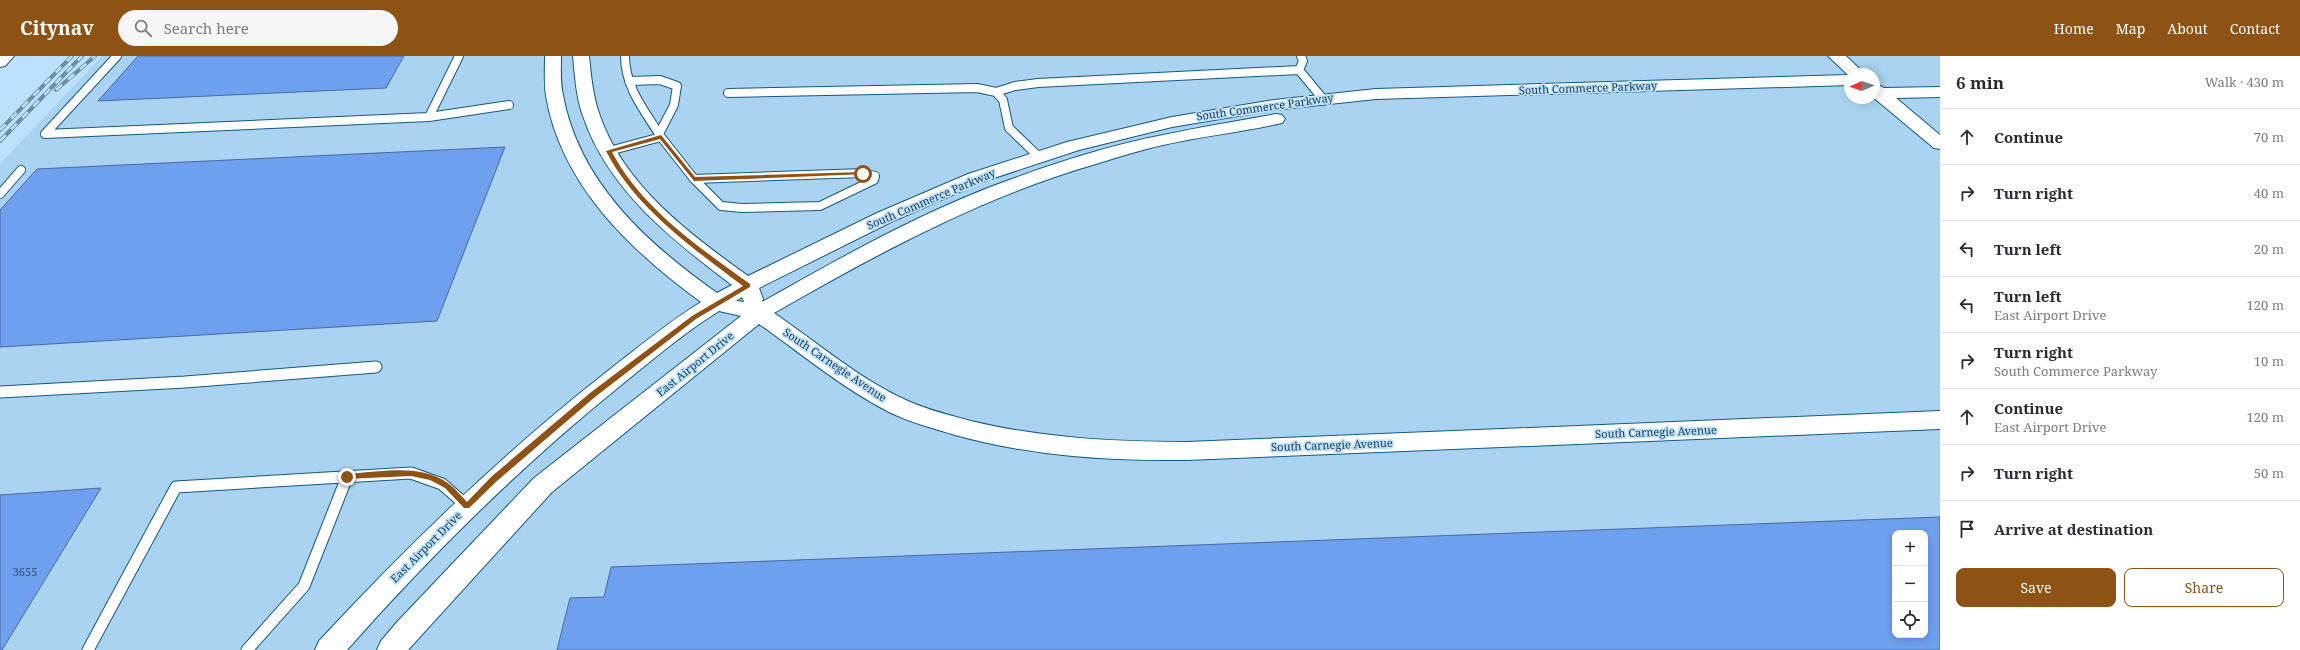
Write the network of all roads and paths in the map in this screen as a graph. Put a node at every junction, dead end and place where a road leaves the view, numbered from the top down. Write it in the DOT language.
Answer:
graph roads {
  1 [pos="7,56"];
  2 [pos="117,56"];
  3 [pos="459,56"];
  4 [pos="553,56"];
  5 [pos="582,56"];
  6 [pos="625,56"];
  7 [pos="1301,56"];
  8 [pos="1836,56"];
  9 [pos="0,63"];
  10 [pos="1850,68"];
  11 [pos="1299,70"];
  12 [pos="1940,78"];
  13 [pos="1844,80"];
  14 [pos="629,81"];
  15 [pos="1880,88"];
  16 [pos="1880,89"];
  17 [pos="996,92"];
  18 [pos="1880,92"];
  19 [pos="1940,92"];
  20 [pos="728,93"];
  21 [pos="1844,94"];
  22 [pos="1323,99"];
  23 [pos="509,105"];
  24 [pos="429,117"];
  25 [pos="660,136"];
  26 [pos="1940,144"];
  27 [pos="609,151"];
  28 [pos="1039,157"];
  29 [pos="21,170"];
  30 [pos="694,179"];
  31 [pos="0,194"];
  32 [pos="748,286"];
  33 [pos="717,303"];
  34 [pos="758,313"];
  35 [pos="376,367"];
  36 [pos="0,392"];
  37 [pos="1940,420"];
  38 [pos="347,477"];
  39 [pos="467,506"];
  40 [pos="88,650"];
  41 [pos="247,650"];
  42 [pos="329,650"];
  43 [pos="391,650"];
  1 -- 9 [label="street"];
  2 -- 24 [label="lane"];
  3 -- 24 [label="lane"];
  4 -- 33 [label="main road"];
  5 -- 27 [label="main road"];
  6 -- 14 [label="lane"];
  7 -- 11 [label="lane"];
  8 -- 10 [label="main road"];
  11 -- 17 [label="lane"];
  11 -- 22 [label="lane"];
  12 -- 15 [label="main road"];
  13 -- 22 [label="main road, South Commerce Parkway"];
  14 -- 25 [label="lane"];
  14 -- 25 [label="lane"];
  16 -- 19 [label="main road"];
  17 -- 20 [label="lane"];
  17 -- 28 [label="lane"];
  18 -- 26 [label="main road"];
  21 -- 34 [label="main road, South Commerce Parkway"];
  22 -- 28 [label="main road, South Commerce Parkway"];
  23 -- 24 [label="lane"];
  25 -- 27 [label="lane"];
  25 -- 30 [label="lane"];
  27 -- 32 [label="main road"];
  28 -- 32 [label="main road, South Commerce Parkway"];
  29 -- 31 [label="lane"];
  30 -- 30 [label="lane"];
  32 -- 33 [label="main road, South Commerce Parkway"];
  32 -- 34 [label="main road"];
  33 -- 34 [label="main road"];
  33 -- 39 [label="main road, East Airport Drive"];
  34 -- 37 [label="main road, South Carnegie Avenue"];
  34 -- 43 [label="main road, East Airport Drive"];
  35 -- 36 [label="lane"];
  38 -- 39 [label="lane"];
  38 -- 40 [label="lane"];
  38 -- 41 [label="lane"];
  39 -- 42 [label="main road, East Airport Drive"];
}
